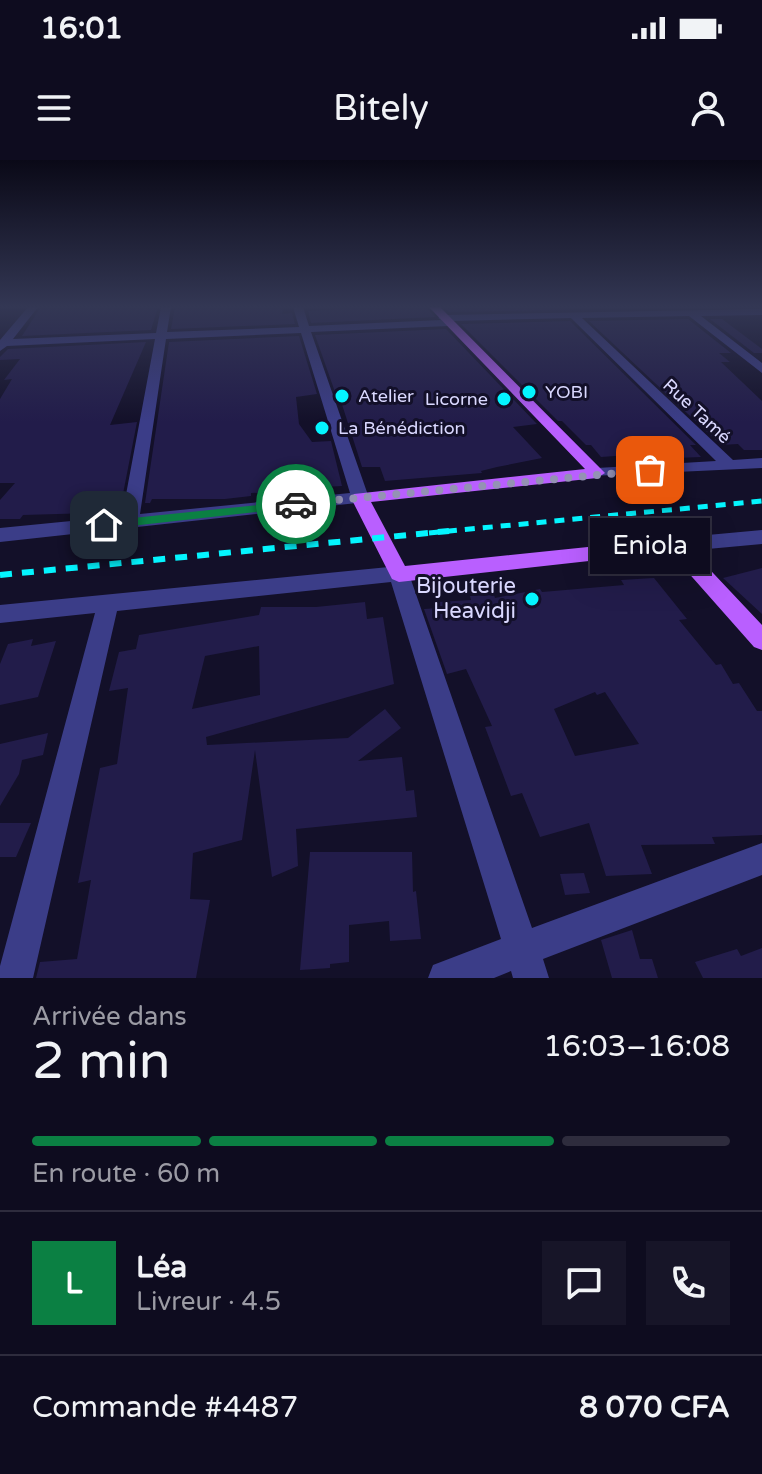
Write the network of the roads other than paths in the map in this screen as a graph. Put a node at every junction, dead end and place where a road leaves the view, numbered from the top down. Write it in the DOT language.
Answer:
graph roads {
  1 [pos="159,345"];
  2 [pos="311,345"];
  3 [pos="471,345"];
  4 [pos="604,345"];
  5 [pos="732,345"];
  6 [pos="762,369"];
  7 [pos="762,463"];
  8 [pos="729,465"];
  9 [pos="597,473"];
  10 [pos="360,498"];
  11 [pos="130,522"];
  12 [pos="0,535"];
  13 [pos="762,537"];
  14 [pos="675,545"];
  15 [pos="399,574"];
  16 [pos="108,603"];
  17 [pos="0,614"];
  18 [pos="762,640"];
  19 [pos="762,859"];
  20 [pos="526,964"];
  21 [pos="15,978"];
  22 [pos="446,978"];
  1 -- 11 [label="street"];
  2 -- 10 [label="street"];
  3 -- 9 [label="main road"];
  4 -- 8 [label="street, Rue Tamé"];
  5 -- 6 [label="street"];
  7 -- 8 [label="street"];
  8 -- 9 [label="street"];
  9 -- 10 [label="main road"];
  10 -- 11 [label="street"];
  10 -- 15 [label="main road"];
  11 -- 12 [label="street"];
  13 -- 14 [label="street"];
  14 -- 15 [label="main road"];
  14 -- 18 [label="main road"];
  15 -- 16 [label="street"];
  15 -- 20 [label="street"];
  16 -- 17 [label="street"];
  16 -- 21 [label="street"];
  19 -- 20 [label="street"];
  20 -- 22 [label="street"];
}
